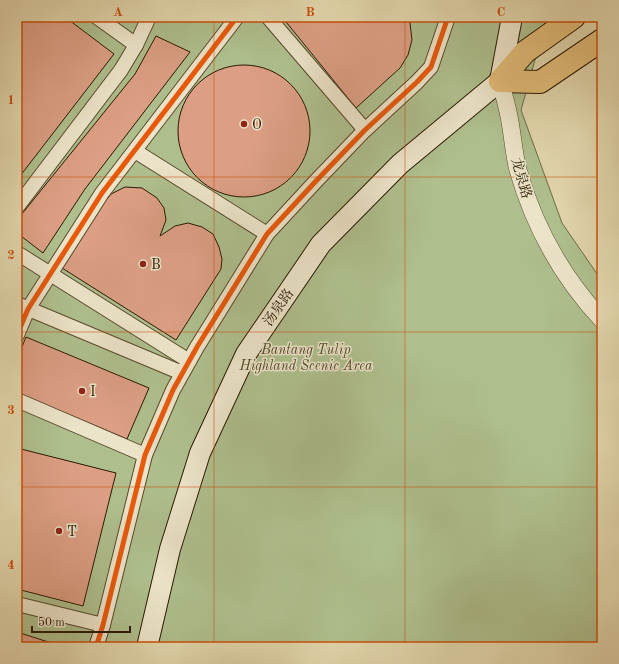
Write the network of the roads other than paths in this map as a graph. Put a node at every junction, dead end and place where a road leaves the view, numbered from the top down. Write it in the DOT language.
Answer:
graph roads {
  1 [pos="96,17"];
  2 [pos="149,17"];
  3 [pos="237,17"];
  4 [pos="268,17"];
  5 [pos="448,17"];
  6 [pos="512,17"];
  7 [pos="574,17"];
  8 [pos="602,40"];
  9 [pos="136,45"];
  10 [pos="500,81"];
  11 [pos="365,130"];
  12 [pos="135,151"];
  13 [pos="17,207"];
  14 [pos="267,234"];
  15 [pos="17,253"];
  16 [pos="50,275"];
  17 [pos="23,306"];
  18 [pos="602,320"];
  19 [pos="17,335"];
  20 [pos="186,367"];
  21 [pos="17,400"];
  22 [pos="145,455"];
  23 [pos="17,604"];
  24 [pos="103,625"];
  25 [pos="96,647"];
  26 [pos="147,647"];
  1 -- 9 [label="street"];
  2 -- 9 [label="street"];
  3 -- 12 [label="street"];
  4 -- 11 [label="street"];
  5 -- 11 [label="street"];
  6 -- 10 [label="main road, 龙泉路"];
  7 -- 10 [label="main road"];
  8 -- 10 [label="main road"];
  9 -- 13 [label="street"];
  10 -- 18 [label="street, 龙泉路"];
  10 -- 26 [label="main road, 汤泉路"];
  11 -- 14 [label="street"];
  12 -- 14 [label="street"];
  12 -- 16 [label="street"];
  14 -- 20 [label="street"];
  15 -- 16 [label="street"];
  16 -- 17 [label="street"];
  16 -- 20 [label="street"];
  17 -- 19 [label="street"];
  17 -- 20 [label="street"];
  20 -- 22 [label="street"];
  21 -- 22 [label="street"];
  22 -- 24 [label="street"];
  23 -- 24 [label="street"];
  24 -- 25 [label="street"];
}
